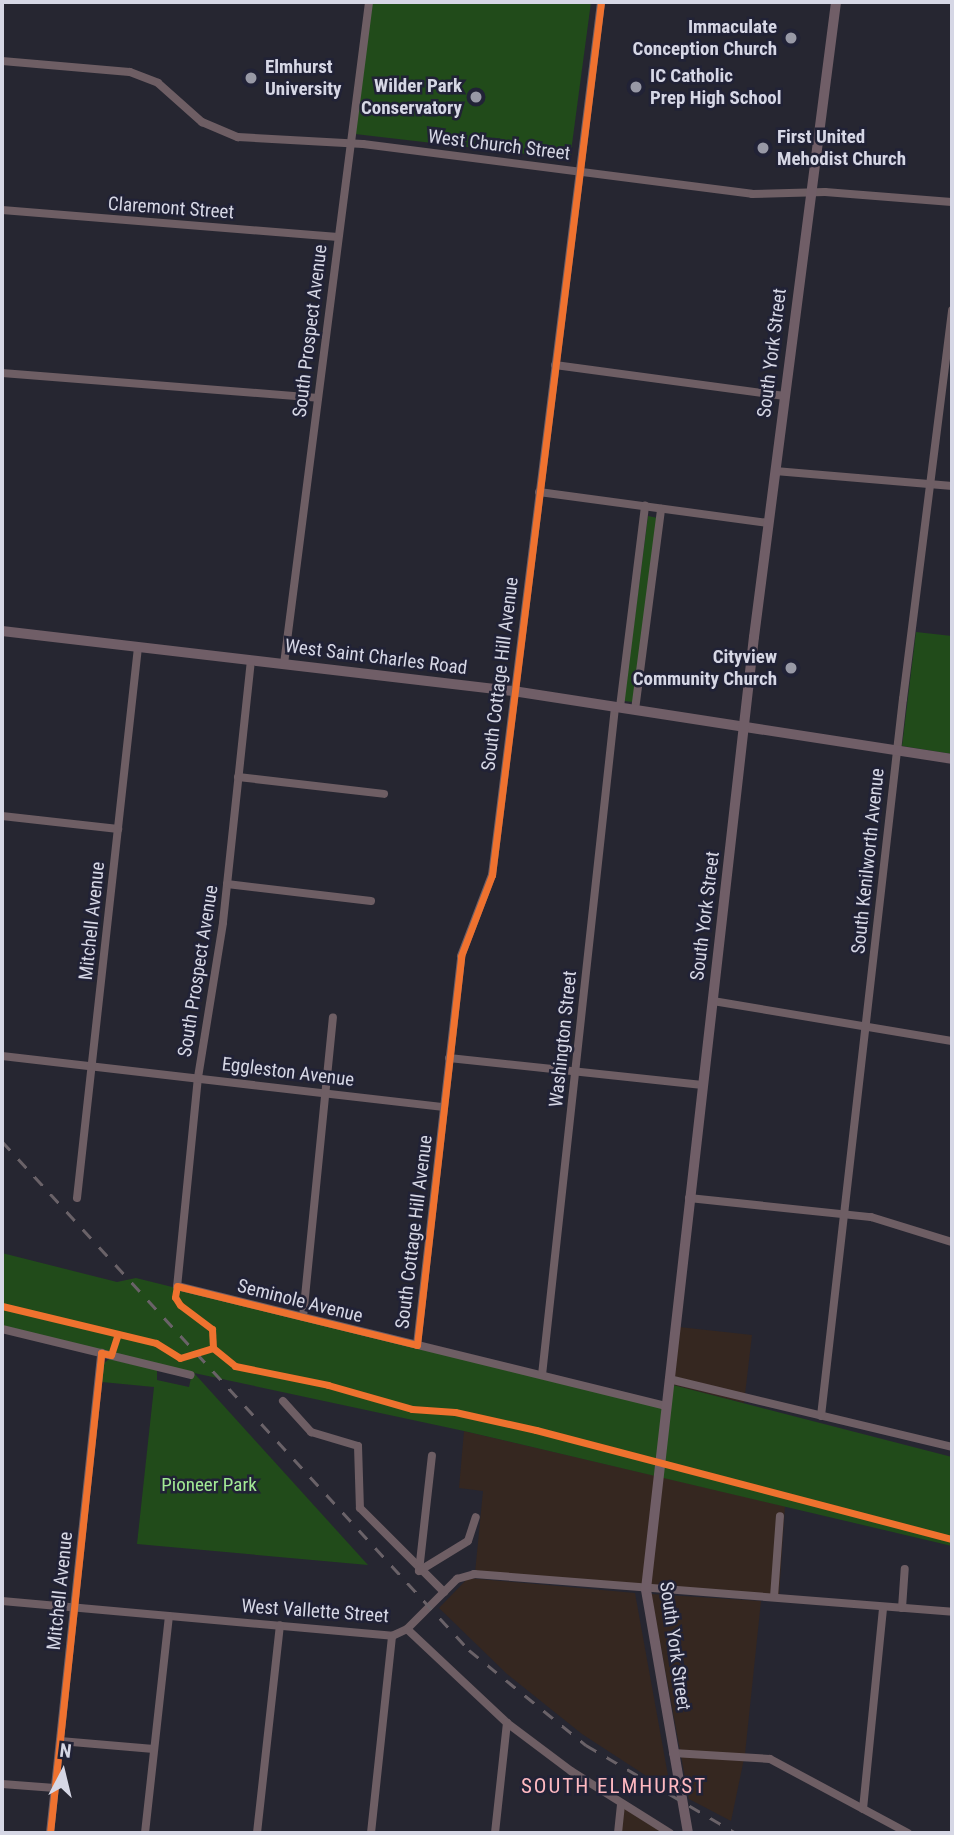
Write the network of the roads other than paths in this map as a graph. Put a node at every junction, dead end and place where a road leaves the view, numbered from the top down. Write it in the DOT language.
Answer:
graph roads {
  1 [pos="369,2"];
  2 [pos="601,2"];
  3 [pos="836,2"];
  4 [pos="2,61"];
  5 [pos="351,145"];
  6 [pos="580,171"];
  7 [pos="811,192"];
  8 [pos="952,202"];
  9 [pos="2,210"];
  10 [pos="338,237"];
  11 [pos="952,310"];
  12 [pos="555,365"];
  13 [pos="2,373"];
  14 [pos="785,396"];
  15 [pos="318,398"];
  16 [pos="775,471"];
  17 [pos="930,484"];
  18 [pos="952,486"];
  19 [pos="539,492"];
  20 [pos="645,506"];
  21 [pos="662,509"];
  22 [pos="768,523"];
  23 [pos="2,631"];
  24 [pos="138,646"];
  25 [pos="251,660"];
  26 [pos="284,664"];
  27 [pos="513,691"];
  28 [pos="618,707"];
  29 [pos="635,710"];
  30 [pos="744,726"];
  31 [pos="897,750"];
  32 [pos="952,759"];
  33 [pos="238,777"];
  34 [pos="384,794"];
  35 [pos="2,816"];
  36 [pos="118,829"];
  37 [pos="227,884"];
  38 [pos="371,901"];
  39 [pos="713,1001"];
  40 [pos="333,1017"];
  41 [pos="865,1026"];
  42 [pos="952,1041"];
  43 [pos="2,1056"];
  44 [pos="449,1058"];
  45 [pos="92,1065"];
  46 [pos="576,1072"];
  47 [pos="198,1077"];
  48 [pos="703,1085"];
  49 [pos="326,1092"];
  50 [pos="444,1107"];
  51 [pos="77,1198"];
  52 [pos="689,1198"];
  53 [pos="844,1214"];
  54 [pos="952,1242"];
  55 [pos="177,1286"];
  56 [pos="303,1317"];
  57 [pos="2,1329"];
  58 [pos="417,1345"];
  59 [pos="101,1353"];
  60 [pos="190,1376"];
  61 [pos="542,1376"];
  62 [pos="669,1379"];
  63 [pos="283,1401"];
  64 [pos="666,1405"];
  65 [pos="821,1416"];
  66 [pos="952,1447"];
  67 [pos="432,1456"];
  68 [pos="780,1516"];
  69 [pos="476,1517"];
  70 [pos="905,1569"];
  71 [pos="419,1572"];
  72 [pos="646,1589"];
  73 [pos="444,1592"];
  74 [pos="774,1597"];
  75 [pos="2,1601"];
  76 [pos="75,1607"];
  77 [pos="883,1607"];
  78 [pos="902,1608"];
  79 [pos="952,1612"];
  80 [pos="169,1616"];
  81 [pos="281,1625"];
  82 [pos="407,1629"];
  83 [pos="392,1636"];
  84 [pos="508,1723"];
  85 [pos="60,1741"];
  86 [pos="154,1749"];
  87 [pos="673,1753"];
  88 [pos="2,1784"];
  89 [pos="55,1788"];
  90 [pos="621,1804"];
  91 [pos="863,1809"];
  92 [pos="50,1833"];
  93 [pos="145,1833"];
  94 [pos="257,1833"];
  95 [pos="371,1833"];
  96 [pos="495,1833"];
  97 [pos="618,1833"];
  98 [pos="670,1833"];
  99 [pos="688,1833"];
  100 [pos="908,1833"];
  1 -- 5 [label="street, South Prospect Avenue"];
  2 -- 6 [label="street, South Cottage Hill Avenue"];
  3 -- 7 [label="main road, South York Street"];
  4 -- 5 [label="street, West Church Street"];
  5 -- 6 [label="street, West Church Street"];
  5 -- 10 [label="street, South Prospect Avenue"];
  6 -- 7 [label="street, West Church Street"];
  6 -- 12 [label="street, South Cottage Hill Avenue"];
  7 -- 8 [label="street, West Church Street"];
  7 -- 14 [label="main road, South York Street"];
  9 -- 10 [label="street, Claremont Street"];
  10 -- 15 [label="street, South Prospect Avenue"];
  11 -- 17 [label="street, South Kenilworth Avenue"];
  12 -- 14 [label="street"];
  12 -- 19 [label="street, South Cottage Hill Avenue"];
  13 -- 15 [label="street"];
  14 -- 16 [label="main road, South York Street"];
  15 -- 26 [label="street, South Prospect Avenue"];
  16 -- 17 [label="street"];
  16 -- 22 [label="main road, South York Street"];
  17 -- 18 [label="street"];
  17 -- 31 [label="street, South Kenilworth Avenue"];
  19 -- 20 [label="street"];
  19 -- 27 [label="street, South Cottage Hill Avenue"];
  20 -- 21 [label="street"];
  20 -- 28 [label="street, Washington Street"];
  21 -- 22 [label="street"];
  21 -- 29 [label="street"];
  22 -- 30 [label="main road, South York Street"];
  23 -- 24 [label="main road, West Saint Charles Road"];
  24 -- 25 [label="main road, West Saint Charles Road"];
  24 -- 36 [label="street, Mitchell Avenue"];
  25 -- 26 [label="main road, West Saint Charles Road"];
  25 -- 33 [label="street, South Prospect Avenue"];
  26 -- 27 [label="main road, West Saint Charles Road"];
  27 -- 28 [label="main road, West Saint Charles Road"];
  27 -- 44 [label="street, South Cottage Hill Avenue"];
  28 -- 29 [label="main road, West Saint Charles Road"];
  28 -- 46 [label="street, Washington Street"];
  29 -- 30 [label="main road, West Saint Charles Road"];
  30 -- 31 [label="main road, West Saint Charles Road"];
  30 -- 39 [label="main road, South York Street"];
  31 -- 32 [label="main road, West Saint Charles Road"];
  31 -- 41 [label="street, South Kenilworth Avenue"];
  33 -- 34 [label="street"];
  33 -- 37 [label="street, South Prospect Avenue"];
  35 -- 36 [label="street"];
  36 -- 45 [label="street, Mitchell Avenue"];
  37 -- 38 [label="street"];
  37 -- 47 [label="street, South Prospect Avenue"];
  39 -- 41 [label="street"];
  39 -- 48 [label="main road, South York Street"];
  40 -- 49 [label="street"];
  41 -- 42 [label="street"];
  41 -- 53 [label="street, South Kenilworth Avenue"];
  43 -- 45 [label="street, Eggleston Avenue"];
  44 -- 46 [label="street"];
  44 -- 50 [label="street, South Cottage Hill Avenue"];
  45 -- 47 [label="street, Eggleston Avenue"];
  45 -- 51 [label="street, Mitchell Avenue"];
  46 -- 48 [label="street"];
  46 -- 61 [label="street, Washington Street"];
  47 -- 49 [label="street, Eggleston Avenue"];
  47 -- 55 [label="street, South Prospect Avenue"];
  48 -- 52 [label="main road, South York Street"];
  49 -- 50 [label="street, Eggleston Avenue"];
  49 -- 56 [label="street"];
  50 -- 58 [label="street, South Cottage Hill Avenue"];
  52 -- 53 [label="street"];
  52 -- 62 [label="main road, South York Street"];
  53 -- 54 [label="street"];
  53 -- 65 [label="street, South Kenilworth Avenue"];
  55 -- 56 [label="street, Seminole Avenue"];
  56 -- 58 [label="street, Seminole Avenue"];
  57 -- 59 [label="street"];
  58 -- 61 [label="street, Seminole Avenue"];
  59 -- 60 [label="street"];
  59 -- 76 [label="street, Mitchell Avenue"];
  61 -- 64 [label="street, Seminole Avenue"];
  62 -- 64 [label="main road, South York Street"];
  62 -- 65 [label="street"];
  63 -- 71 [label="street"];
  64 -- 72 [label="main road, South York Street"];
  65 -- 66 [label="street"];
  67 -- 71 [label="street"];
  68 -- 74 [label="street"];
  69 -- 71 [label="street"];
  70 -- 78 [label="street"];
  71 -- 73 [label="street"];
  72 -- 73 [label="street, West Vallette Street"];
  72 -- 74 [label="street, West Vallette Street"];
  72 -- 87 [label="main road, South York Street"];
  73 -- 82 [label="street, West Vallette Street"];
  74 -- 77 [label="street, West Vallette Street"];
  75 -- 76 [label="street, West Vallette Street"];
  76 -- 80 [label="street, West Vallette Street"];
  76 -- 85 [label="street, Mitchell Avenue"];
  77 -- 78 [label="street, West Vallette Street"];
  77 -- 91 [label="street"];
  78 -- 79 [label="street, West Vallette Street"];
  80 -- 81 [label="street, West Vallette Street"];
  80 -- 86 [label="street"];
  81 -- 83 [label="street, West Vallette Street"];
  81 -- 94 [label="street"];
  82 -- 83 [label="street, West Vallette Street"];
  82 -- 84 [label="street"];
  83 -- 95 [label="street"];
  84 -- 90 [label="street"];
  84 -- 96 [label="street"];
  85 -- 86 [label="street"];
  85 -- 89 [label="street, Mitchell Avenue"];
  86 -- 93 [label="street"];
  87 -- 91 [label="street"];
  87 -- 99 [label="main road, South York Street"];
  88 -- 89 [label="street"];
  89 -- 92 [label="street, Mitchell Avenue"];
  90 -- 97 [label="street"];
  90 -- 98 [label="street"];
  91 -- 100 [label="street"];
}
